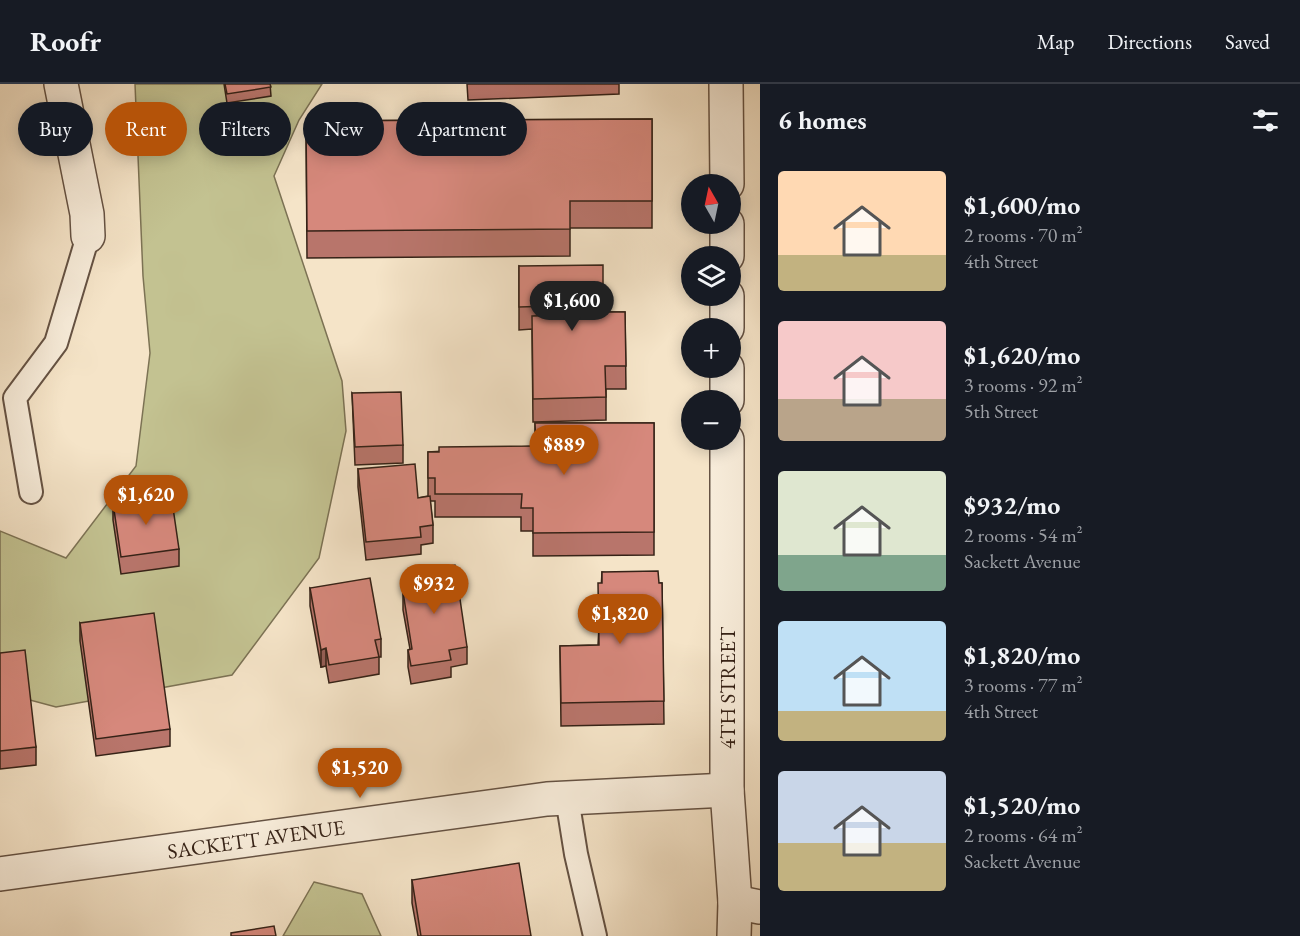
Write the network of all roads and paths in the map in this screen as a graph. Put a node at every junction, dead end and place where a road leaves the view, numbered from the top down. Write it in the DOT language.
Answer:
graph roads {
  1 [pos="61,84"];
  2 [pos="726,84"];
  3 [pos="727,174"];
  4 [pos="88,236"];
  5 [pos="727,450"];
  6 [pos="31,492"];
  7 [pos="727,790"];
  8 [pos="567,798"];
  9 [pos="0,874"];
  10 [pos="747,904"];
  11 [pos="595,936"];
  12 [pos="734,936"];
  1 -- 4 [label="street"];
  2 -- 3 [label="street"];
  4 -- 6 [label="lane"];
  5 -- 7 [label="street, 4TH STREET"];
  7 -- 8 [label="street, SACKETT AVENUE"];
  7 -- 10 [label="street, 4TH STREET"];
  8 -- 9 [label="street, SACKETT AVENUE"];
  8 -- 11 [label="lane"];
  10 -- 12 [label="street, 4TH STREET"];
}
